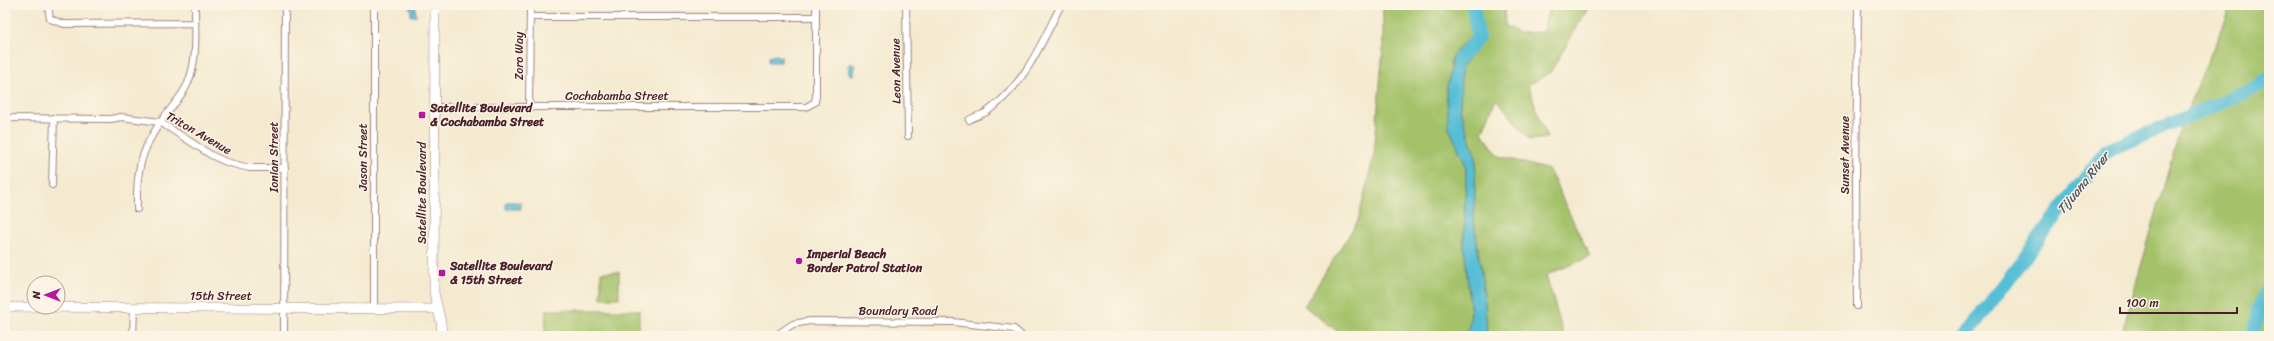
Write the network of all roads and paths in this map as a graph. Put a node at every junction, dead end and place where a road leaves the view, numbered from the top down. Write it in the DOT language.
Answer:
graph roads {
  1 [pos="48,5"];
  2 [pos="195,5"];
  3 [pos="285,5"];
  4 [pos="374,5"];
  5 [pos="435,5"];
  6 [pos="530,5"];
  7 [pos="816,5"];
  8 [pos="906,5"];
  9 [pos="1061,5"];
  10 [pos="1858,5"];
  11 [pos="530,17"];
  12 [pos="816,17"];
  13 [pos="195,23"];
  14 [pos="434,106"];
  15 [pos="529,107"];
  16 [pos="5,118"];
  17 [pos="54,118"];
  18 [pos="969,120"];
  19 [pos="160,122"];
  20 [pos="908,136"];
  21 [pos="285,168"];
  22 [pos="52,185"];
  23 [pos="137,209"];
  24 [pos="1857,306"];
  25 [pos="5,307"];
  26 [pos="284,308"];
  27 [pos="134,309"];
  28 [pos="374,309"];
  29 [pos="438,309"];
  30 [pos="863,314"];
  31 [pos="863,322"];
  32 [pos="134,336"];
  33 [pos="284,336"];
  34 [pos="442,336"];
  35 [pos="775,336"];
  36 [pos="1022,336"];
  1 -- 13 [label="street"];
  2 -- 13 [label="street"];
  3 -- 21 [label="street, Ionian Street"];
  4 -- 28 [label="street, Jason Street"];
  5 -- 14 [label="street, Satellite Boulevard"];
  6 -- 11 [label="street, Zoro Way"];
  7 -- 12 [label="street"];
  8 -- 20 [label="street, Leon Avenue"];
  9 -- 18 [label="street"];
  10 -- 24 [label="street, Sunset Avenue"];
  11 -- 12 [label="street"];
  11 -- 15 [label="street, Zoro Way"];
  12 -- 15 [label="street, Cochabamba Street"];
  13 -- 19 [label="street"];
  14 -- 15 [label="street, Cochabamba Street"];
  14 -- 29 [label="street, Satellite Boulevard"];
  16 -- 17 [label="street, Triton Avenue"];
  17 -- 19 [label="street, Triton Avenue"];
  17 -- 22 [label="street"];
  19 -- 21 [label="street, Triton Avenue"];
  19 -- 23 [label="street"];
  21 -- 26 [label="street, Ionian Street"];
  25 -- 27 [label="street, 15th Street"];
  26 -- 27 [label="street, 15th Street"];
  26 -- 28 [label="street, 15th Street"];
  26 -- 33 [label="street, Ionian Street"];
  27 -- 32 [label="street"];
  28 -- 29 [label="street, 15th Street"];
  29 -- 34 [label="street, Satellite Boulevard"];
  30 -- 31 [label="street"];
  31 -- 35 [label="street, Boundary Road"];
  31 -- 36 [label="street, Boundary Road"];
}
